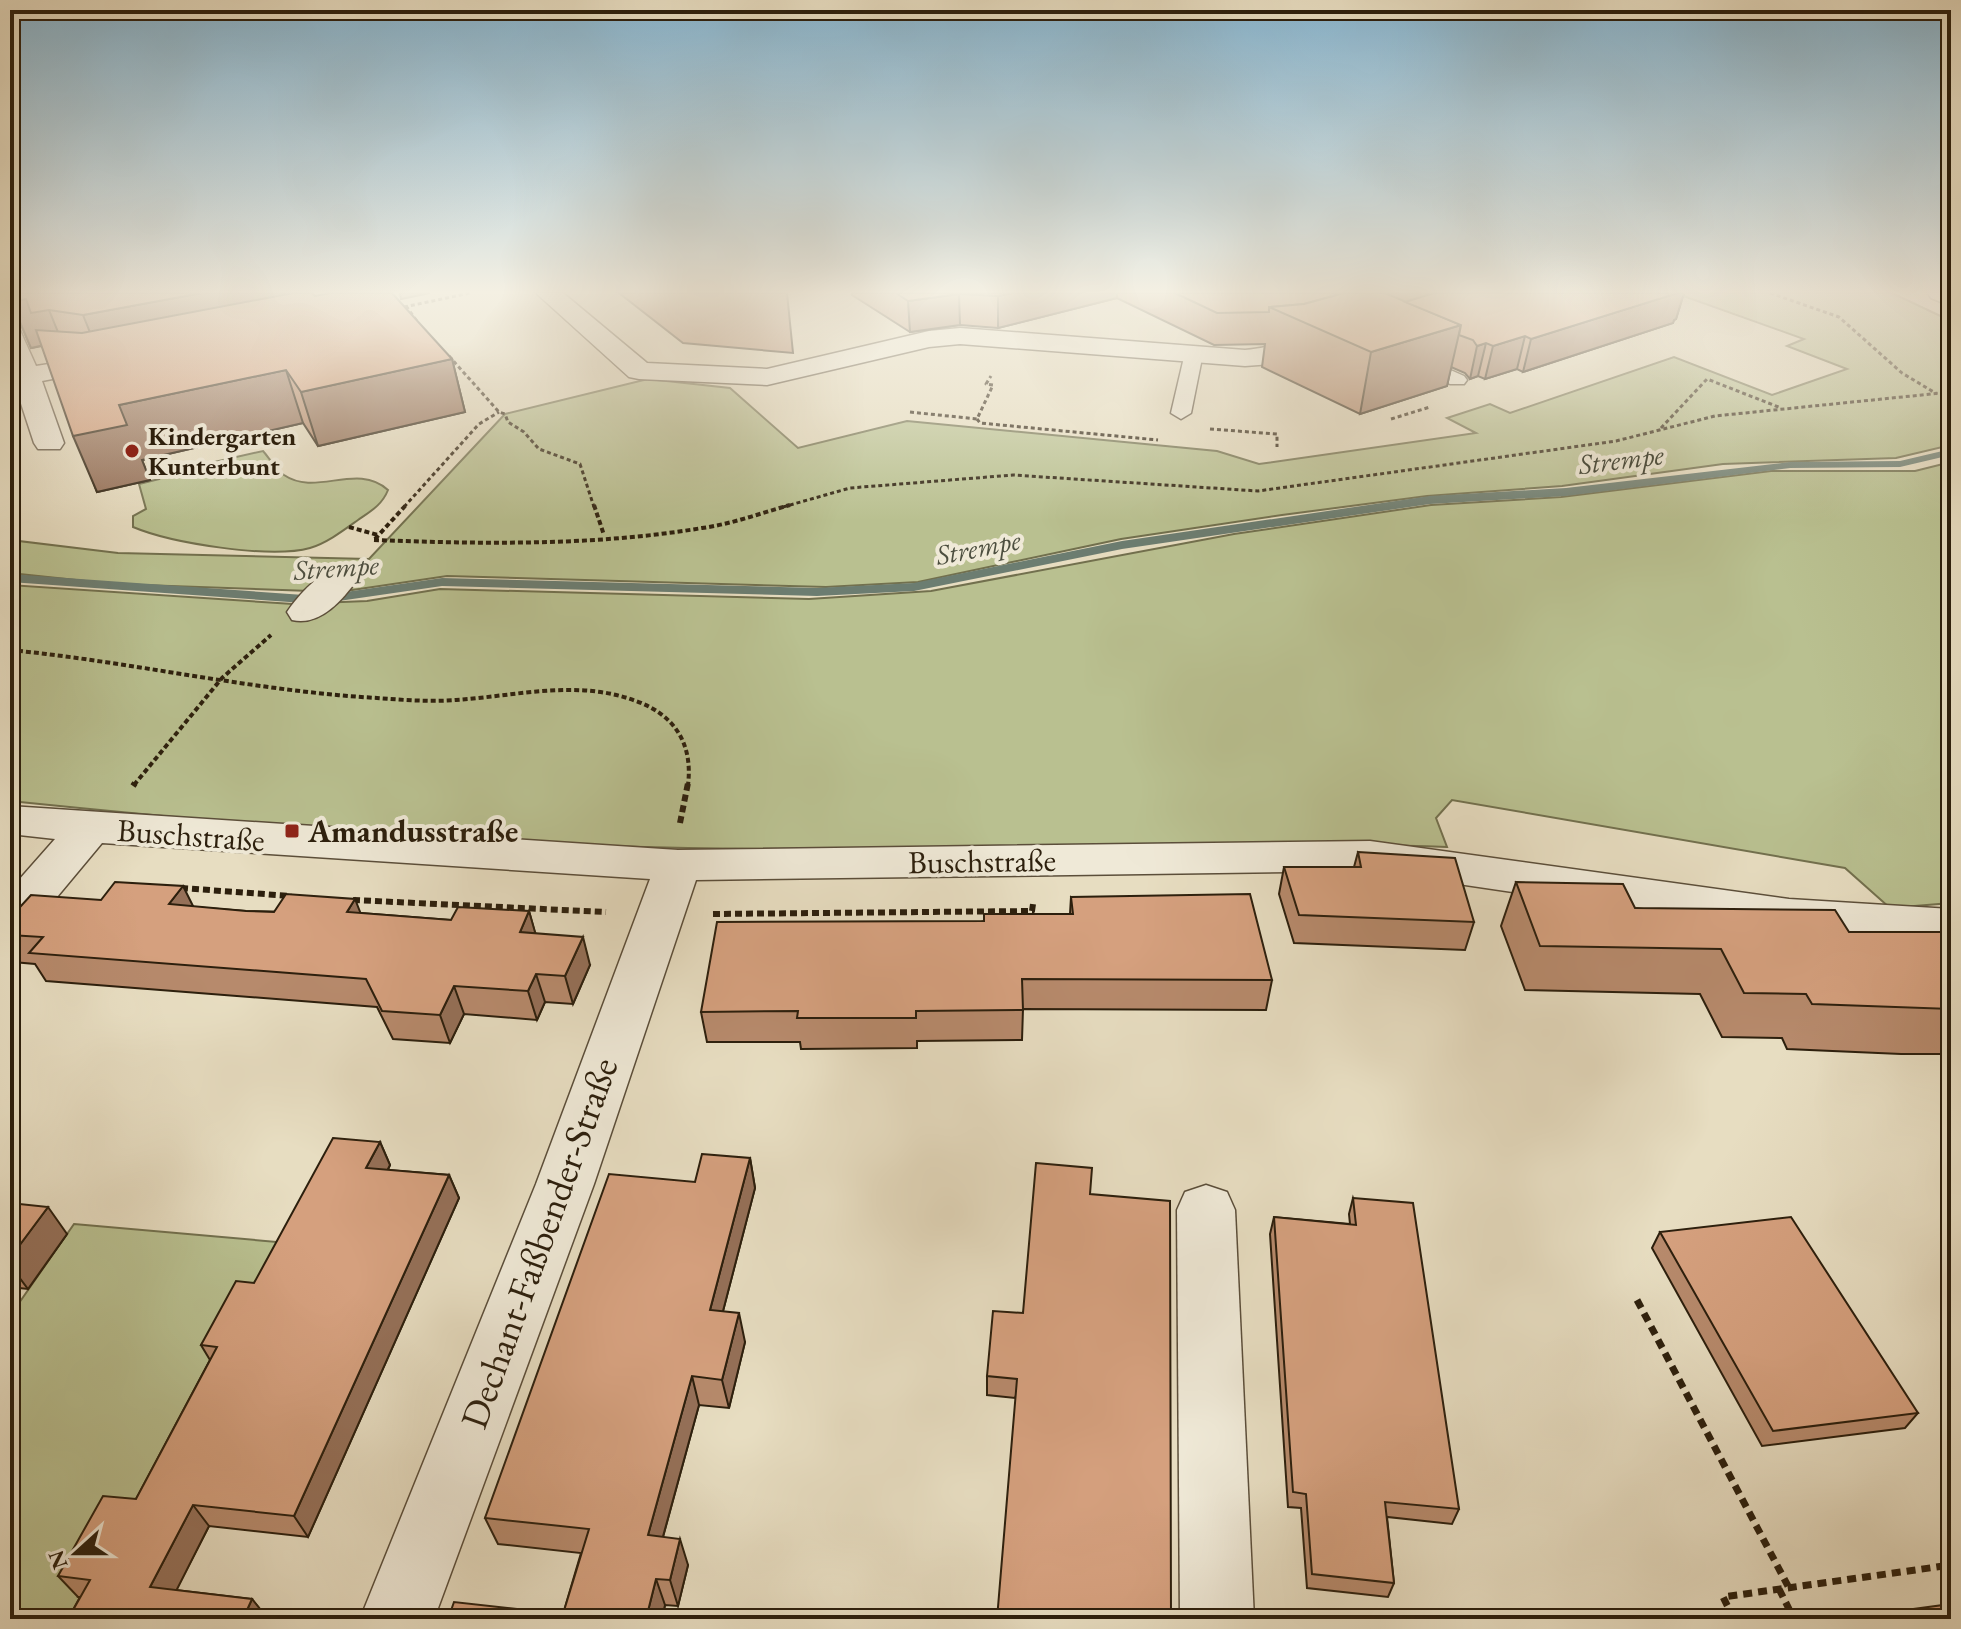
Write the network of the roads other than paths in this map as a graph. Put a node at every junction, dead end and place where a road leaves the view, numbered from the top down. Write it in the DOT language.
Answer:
graph roads {
  1 [pos="23,369"];
  2 [pos="63,369"];
  3 [pos="75,369"];
  4 [pos="123,369"];
  5 [pos="637,369"];
  6 [pos="801,369"];
  7 [pos="1191,369"];
  8 [pos="1434,369"];
  9 [pos="26,376"];
  10 [pos="1457,380"];
  11 [pos="1181,413"];
  12 [pos="49,443"];
  13 [pos="342,576"];
  14 [pos="305,612"];
  15 [pos="10,820"];
  16 [pos="90,828"];
  17 [pos="678,865"];
  18 [pos="10,921"];
  19 [pos="1951,926"];
  20 [pos="1206,1210"];
  21 [pos="397,1619"];
  22 [pos="1217,1619"];
  1 -- 9 [label="street"];
  2 -- 9 [label="street"];
  3 -- 4 [label="street"];
  5 -- 6 [label="street"];
  7 -- 11 [label="lane"];
  8 -- 10 [label="lane"];
  9 -- 12 [label="street"];
  13 -- 14 [label="street"];
  15 -- 16 [label="street, Buschstraße"];
  16 -- 17 [label="street, Buschstraße"];
  16 -- 18 [label="street"];
  17 -- 19 [label="street, Buschstraße"];
  17 -- 21 [label="street, Dechant-Faßbender-Straße"];
  20 -- 22 [label="street"];
}
